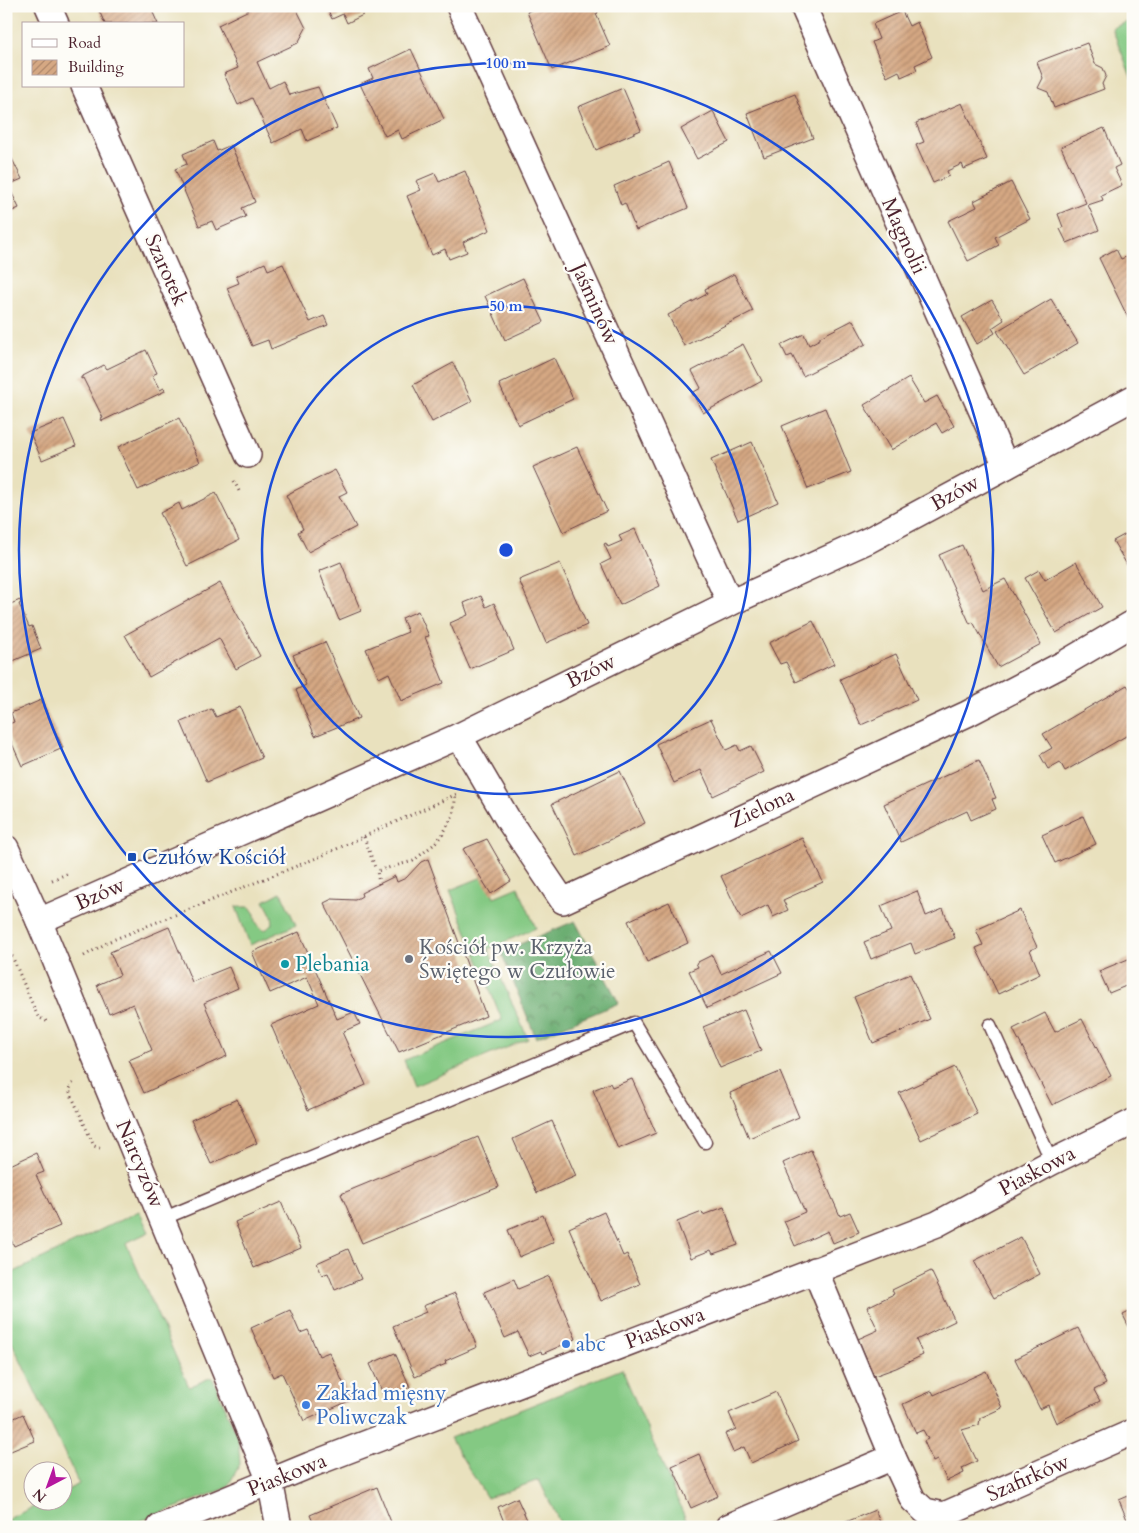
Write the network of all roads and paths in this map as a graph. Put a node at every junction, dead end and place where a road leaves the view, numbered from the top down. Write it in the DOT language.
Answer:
graph roads {
  1 [pos="48,6"];
  2 [pos="459,6"];
  3 [pos="803,6"];
  4 [pos="55,22"];
  5 [pos="85,88"];
  6 [pos="1133,398"];
  7 [pos="248,454"];
  8 [pos="1006,466"];
  9 [pos="730,603"];
  10 [pos="1133,623"];
  11 [pos="460,736"];
  12 [pos="486,781"];
  13 [pos="456,794"];
  14 [pos="364,836"];
  15 [pos="6,848"];
  16 [pos="376,870"];
  17 [pos="75,871"];
  18 [pos="48,881"];
  19 [pos="379,884"];
  20 [pos="38,921"];
  21 [pos="6,942"];
  22 [pos="80,959"];
  23 [pos="990,1025"];
  24 [pos="56,1026"];
  25 [pos="77,1076"];
  26 [pos="1133,1122"];
  27 [pos="705,1142"];
  28 [pos="103,1149"];
  29 [pos="1052,1162"];
  30 [pos="162,1218"];
  31 [pos="815,1270"];
  32 [pos="1133,1432"];
  33 [pos="893,1456"];
  34 [pos="270,1481"];
  35 [pos="160,1527"];
  36 [pos="279,1527"];
  37 [pos="728,1527"];
  1 -- 4 [label="street"];
  2 -- 9 [label="street, Jaśminów"];
  3 -- 8 [label="street, Magnolii"];
  5 -- 7 [label="street, Szarotek"];
  6 -- 8 [label="street, Bzów"];
  8 -- 9 [label="street, Bzów"];
  9 -- 11 [label="street, Bzów"];
  10 -- 12 [label="street, Zielona"];
  11 -- 12 [label="street, Zielona"];
  11 -- 20 [label="street, Bzów"];
  12 -- 13 [label="path"];
  13 -- 14 [label="path"];
  13 -- 19 [label="path"];
  14 -- 16 [label="path"];
  14 -- 22 [label="path"];
  15 -- 20 [label="street, Narcyzów"];
  17 -- 18 [label="path"];
  20 -- 30 [label="street, Narcyzów"];
  21 -- 24 [label="path"];
  23 -- 29 [label="lane"];
  25 -- 28 [label="path"];
  26 -- 29 [label="street, Piaskowa"];
  27 -- 30 [label="lane"];
  29 -- 31 [label="street, Piaskowa"];
  30 -- 34 [label="street, Narcyzów"];
  31 -- 33 [label="street, Szafirków"];
  31 -- 34 [label="street, Piaskowa"];
  32 -- 33 [label="street, Szafirków"];
  33 -- 37 [label="street"];
  34 -- 35 [label="street, Piaskowa"];
  34 -- 36 [label="street"];
}
